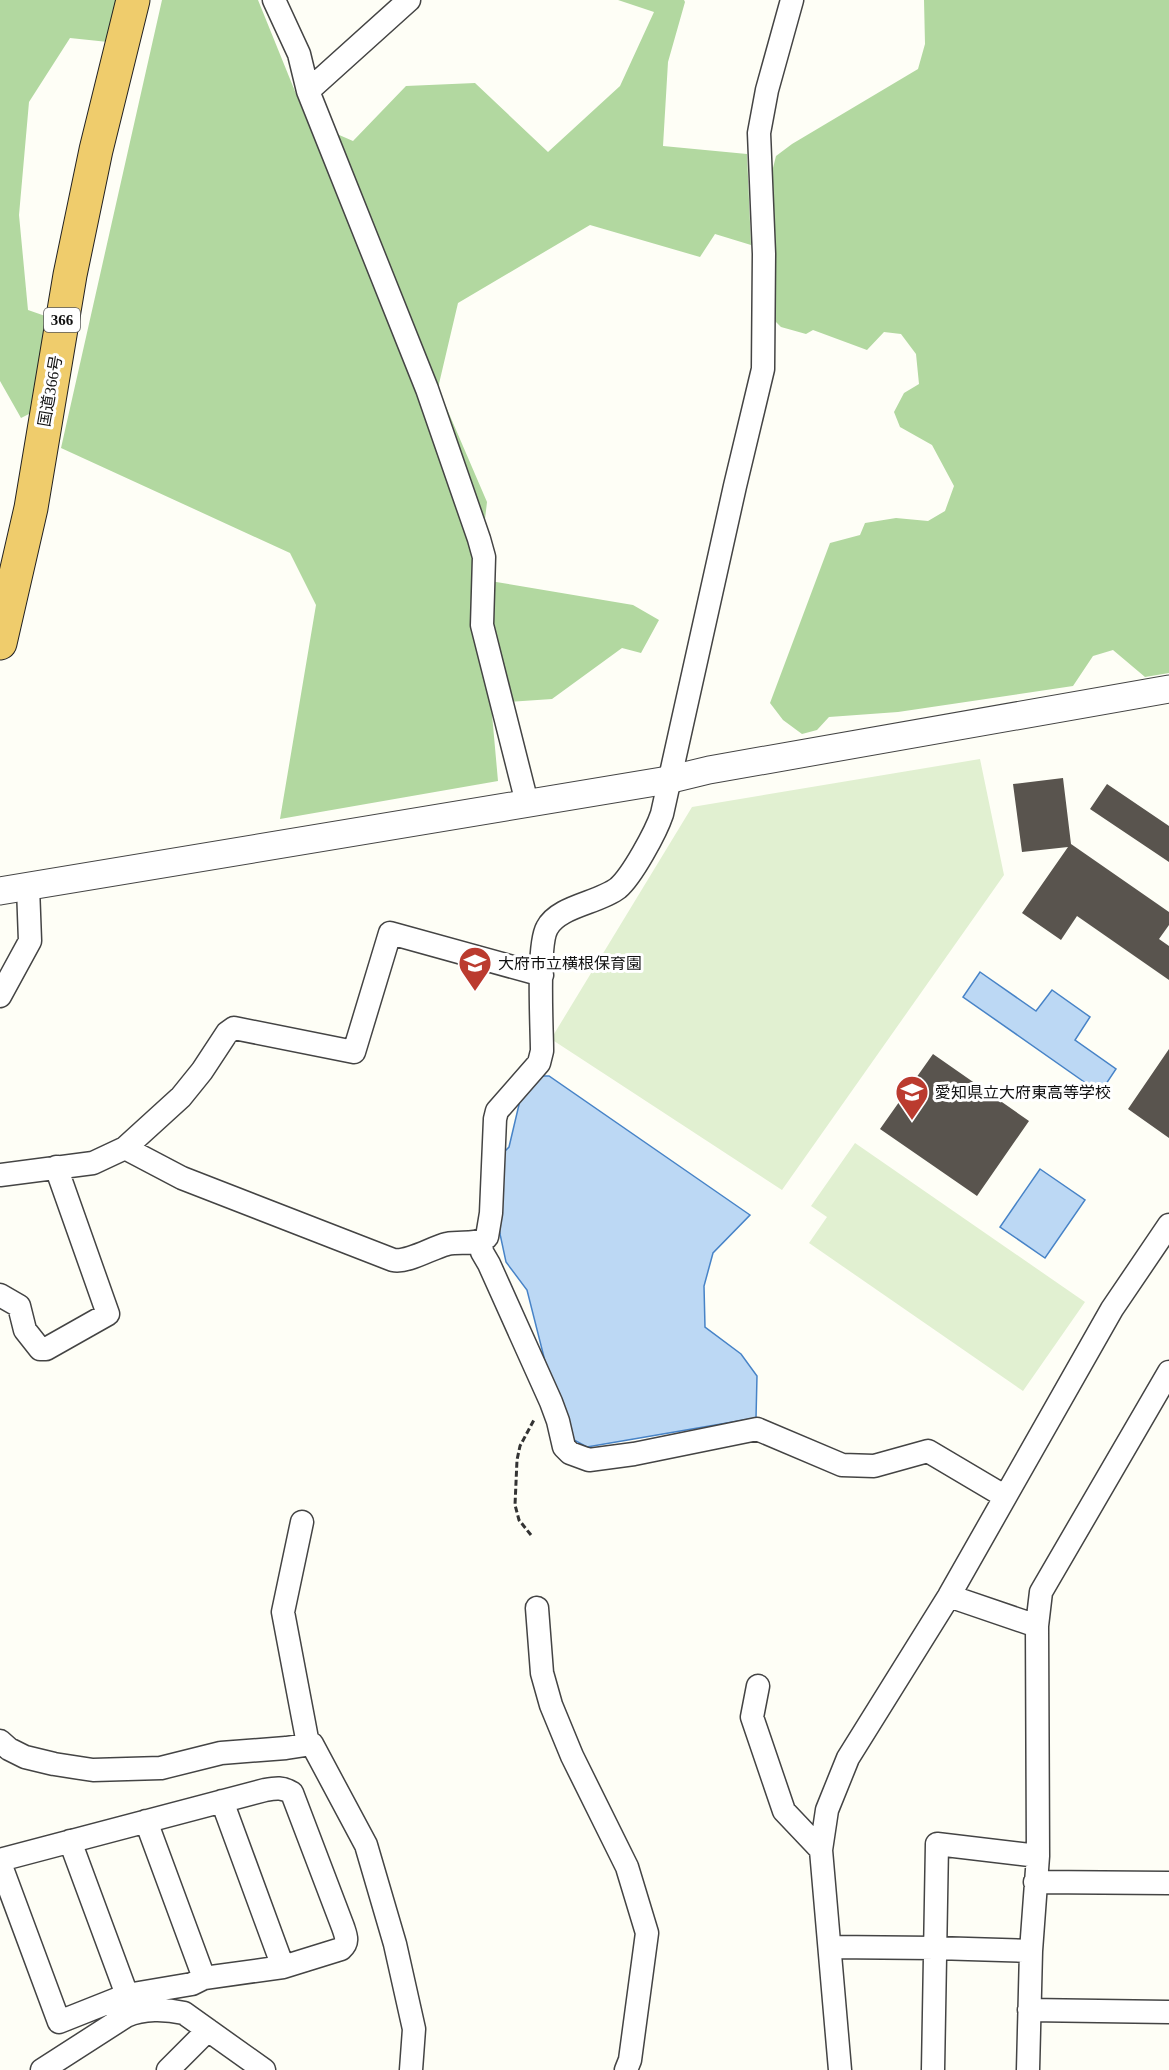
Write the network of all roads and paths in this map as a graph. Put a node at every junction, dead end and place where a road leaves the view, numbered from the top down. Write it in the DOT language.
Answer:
graph roads {
  1 [pos="133,0"];
  2 [pos="274,0"];
  3 [pos="409,0"];
  4 [pos="792,0"];
  5 [pos="308,91"];
  6 [pos="0,643"];
  7 [pos="1169,689"];
  8 [pos="668,780"];
  9 [pos="527,803"];
  10 [pos="28,887"];
  11 [pos="0,891"];
  12 [pos="542,975"];
  13 [pos="0,996"];
  14 [pos="125,1148"];
  15 [pos="56,1167"];
  16 [pos="0,1175"];
  17 [pos="1169,1225"];
  18 [pos="481,1242"];
  19 [pos="0,1295"];
  20 [pos="1166,1385"];
  21 [pos="537,1414"];
  22 [pos="1004,1496"];
  23 [pos="302,1522"];
  24 [pos="531,1535"];
  25 [pos="949,1596"];
  26 [pos="537,1608"];
  27 [pos="1037,1626"];
  28 [pos="758,1686"];
  29 [pos="0,1741"];
  30 [pos="308,1744"];
  31 [pos="222,1802"];
  32 [pos="146,1821"];
  33 [pos="70,1841"];
  34 [pos="821,1850"];
  35 [pos="1038,1856"];
  36 [pos="0,1861"];
  37 [pos="1035,1882"];
  38 [pos="1169,1883"];
  39 [pos="830,1947"];
  40 [pos="935,1948"];
  41 [pos="1031,1952"];
  42 [pos="283,1967"];
  43 [pos="204,1978"];
  44 [pos="127,1995"];
  45 [pos="1029,2010"];
  46 [pos="1169,2012"];
  47 [pos="208,2030"];
  48 [pos="42,2070"];
  49 [pos="168,2070"];
  50 [pos="264,2070"];
  51 [pos="411,2070"];
  52 [pos="626,2070"];
  53 [pos="840,2070"];
  54 [pos="933,2070"];
  55 [pos="1028,2070"];
  1 -- 6 [label="highway, 国道366号 / 366"];
  2 -- 5 [label="street"];
  3 -- 5 [label="street"];
  4 -- 8 [label="street"];
  5 -- 9 [label="street"];
  7 -- 8 [label="street"];
  8 -- 9 [label="street"];
  8 -- 12 [label="street"];
  9 -- 10 [label="street"];
  10 -- 11 [label="street"];
  10 -- 13 [label="street"];
  12 -- 14 [label="street"];
  12 -- 18 [label="street"];
  14 -- 15 [label="street"];
  14 -- 18 [label="street"];
  15 -- 16 [label="street"];
  15 -- 19 [label="street"];
  17 -- 22 [label="street"];
  18 -- 22 [label="street"];
  20 -- 27 [label="street"];
  21 -- 24 [label="path"];
  22 -- 25 [label="street"];
  23 -- 30 [label="street"];
  25 -- 27 [label="street"];
  25 -- 34 [label="street"];
  26 -- 52 [label="street"];
  27 -- 35 [label="street"];
  28 -- 34 [label="street"];
  29 -- 30 [label="street"];
  30 -- 51 [label="street"];
  31 -- 32 [label="street"];
  31 -- 42 [label="street"];
  31 -- 42 [label="street"];
  32 -- 33 [label="street"];
  32 -- 43 [label="street"];
  33 -- 36 [label="street"];
  33 -- 44 [label="street"];
  34 -- 39 [label="street"];
  35 -- 37 [label="street"];
  35 -- 40 [label="street"];
  36 -- 44 [label="street"];
  37 -- 38 [label="street"];
  37 -- 41 [label="street"];
  39 -- 40 [label="street"];
  39 -- 53 [label="street"];
  40 -- 41 [label="street"];
  40 -- 54 [label="street"];
  41 -- 45 [label="street"];
  42 -- 43 [label="street"];
  43 -- 44 [label="street"];
  45 -- 46 [label="street"];
  45 -- 55 [label="street"];
  47 -- 48 [label="street"];
  47 -- 49 [label="street"];
  47 -- 50 [label="street"];
}
